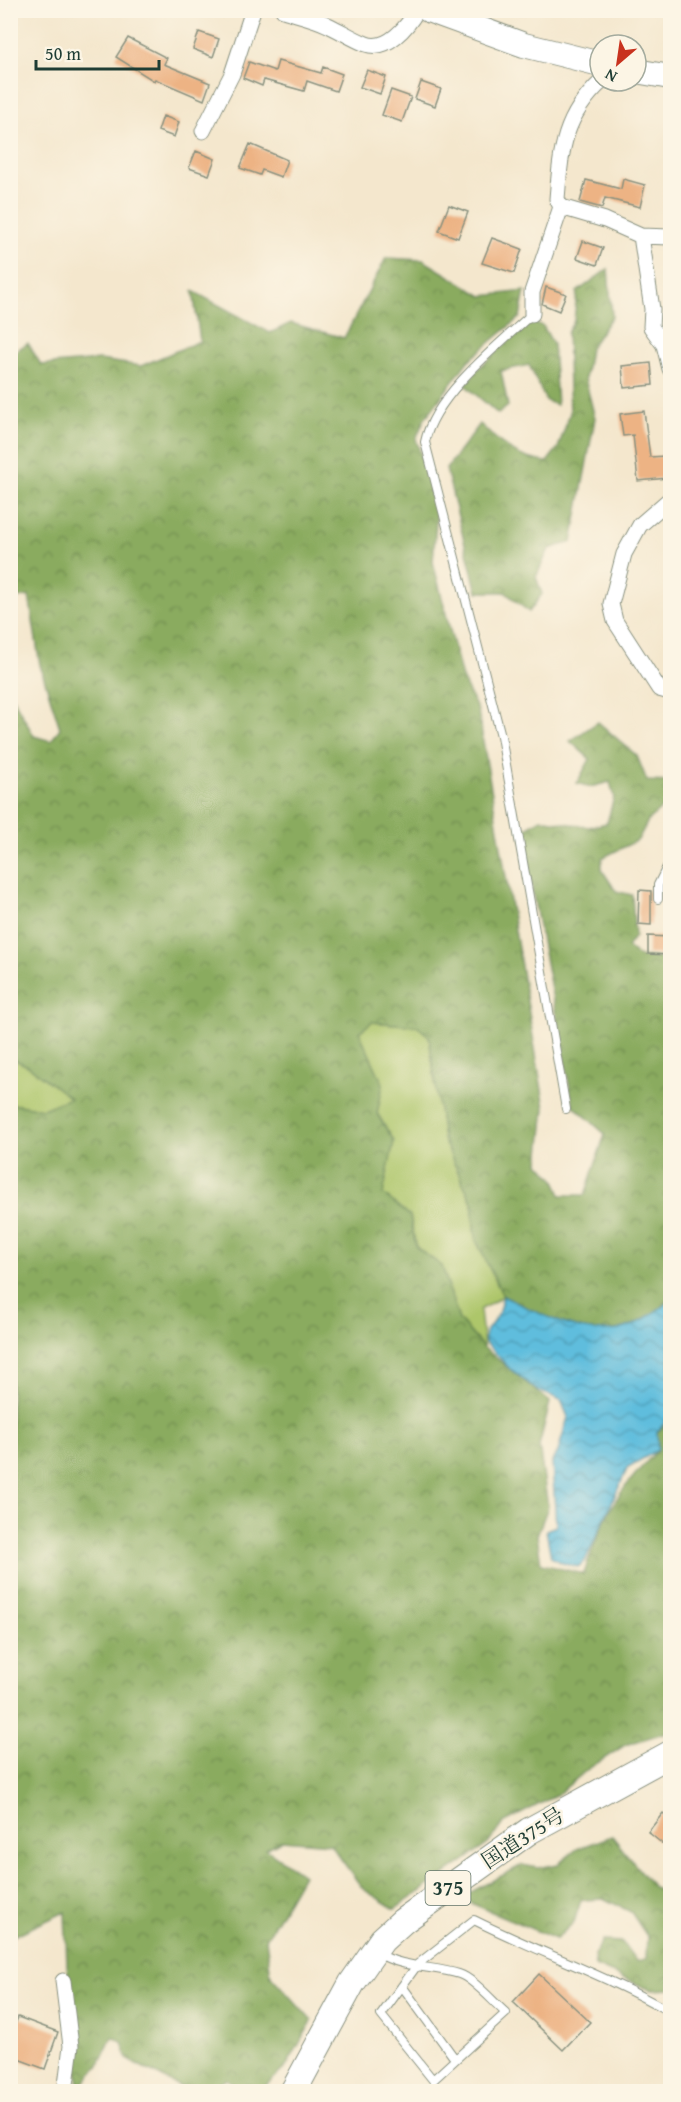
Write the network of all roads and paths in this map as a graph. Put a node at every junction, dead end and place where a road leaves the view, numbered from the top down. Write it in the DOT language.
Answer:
graph roads {
  1 [pos="253,10"];
  2 [pos="283,10"];
  3 [pos="417,10"];
  4 [pos="428,10"];
  5 [pos="588,61"];
  6 [pos="648,73"];
  7 [pos="670,77"];
  8 [pos="590,93"];
  9 [pos="203,131"];
  10 [pos="561,207"];
  11 [pos="641,236"];
  12 [pos="670,237"];
  13 [pos="532,314"];
  14 [pos="670,369"];
  15 [pos="670,499"];
  16 [pos="670,692"];
  17 [pos="670,861"];
  18 [pos="658,899"];
  19 [pos="566,1109"];
  20 [pos="670,1754"];
  21 [pos="375,1950"];
  22 [pos="418,1964"];
  23 [pos="63,1982"];
  24 [pos="402,1986"];
  25 [pos="670,2013"];
  26 [pos="455,2059"];
  27 [pos="65,2091"];
  28 [pos="293,2091"];
  1 -- 9 [label="street"];
  2 -- 3 [label="street"];
  4 -- 5 [label="main road"];
  6 -- 7 [label="main road"];
  8 -- 10 [label="street"];
  10 -- 11 [label="street"];
  10 -- 13 [label="street"];
  11 -- 12 [label="street"];
  11 -- 14 [label="street"];
  13 -- 19 [label="lane"];
  15 -- 16 [label="street"];
  17 -- 18 [label="lane"];
  20 -- 21 [label="highway, 国道375号 / 375"];
  21 -- 22 [label="lane"];
  21 -- 28 [label="highway, 国道375号 / 375"];
  22 -- 24 [label="lane"];
  22 -- 25 [label="lane"];
  22 -- 26 [label="lane"];
  23 -- 27 [label="street"];
  24 -- 26 [label="lane"];
  24 -- 26 [label="lane"];
}
